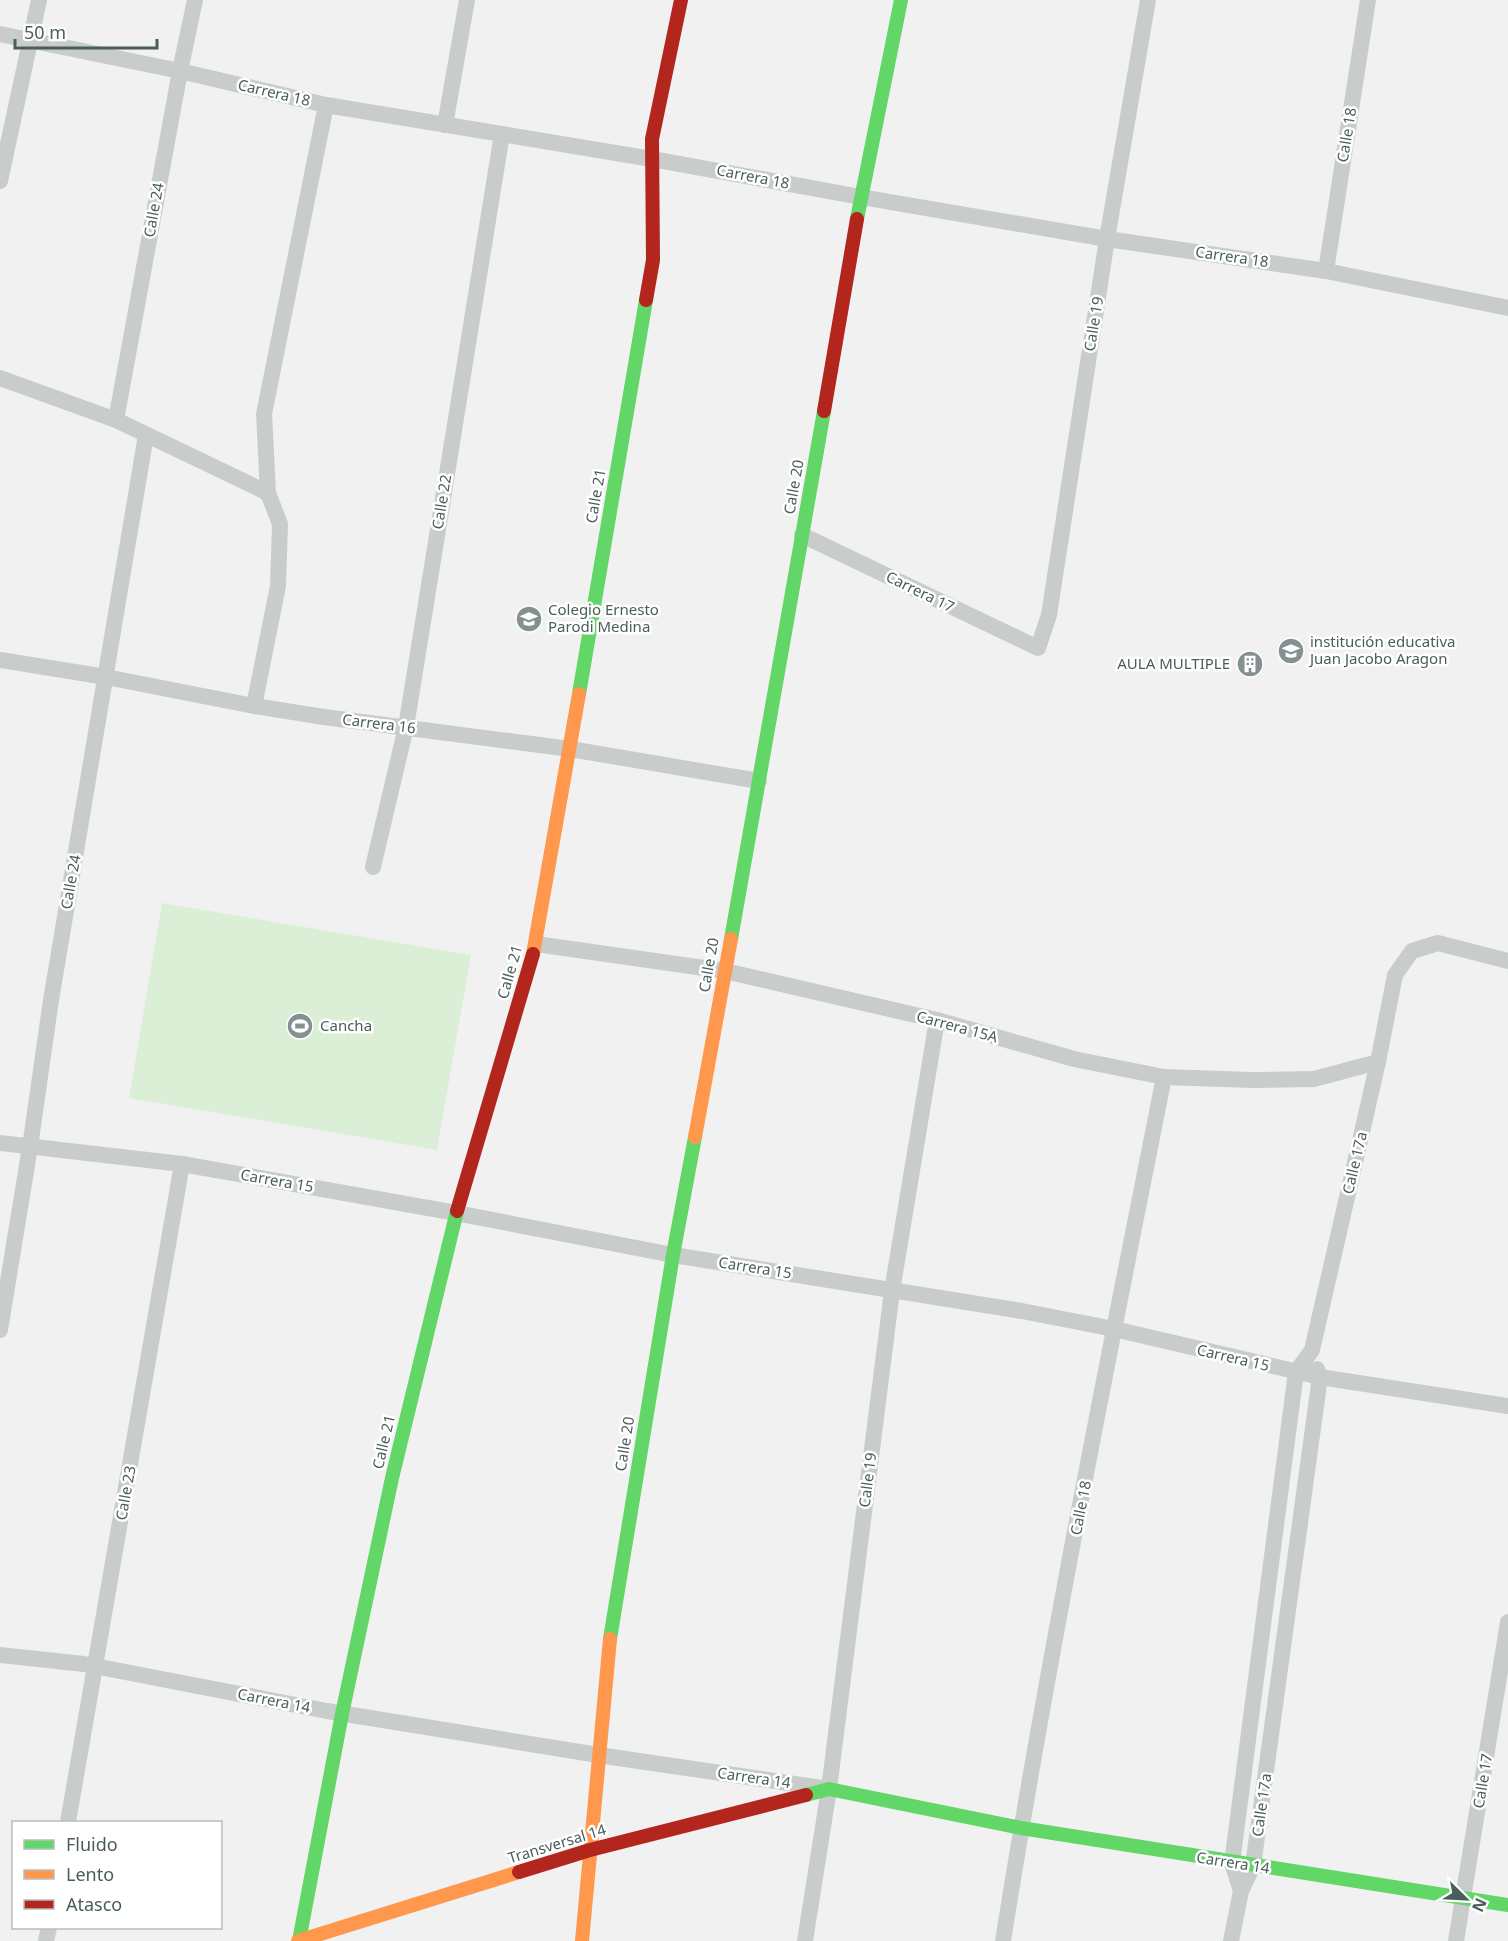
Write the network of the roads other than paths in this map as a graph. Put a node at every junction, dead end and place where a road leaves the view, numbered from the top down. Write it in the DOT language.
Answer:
graph roads {
  1 [pos="39,0"];
  2 [pos="195,0"];
  3 [pos="467,0"];
  4 [pos="681,0"];
  5 [pos="901,0"];
  6 [pos="1148,0"];
  7 [pos="1368,0"];
  8 [pos="0,34"];
  9 [pos="30,40"];
  10 [pos="180,71"];
  11 [pos="326,105"];
  12 [pos="445,125"];
  13 [pos="502,134"];
  14 [pos="652,159"];
  15 [pos="0,181"];
  16 [pos="861,197"];
  17 [pos="1107,239"];
  18 [pos="1326,271"];
  19 [pos="1508,308"];
  20 [pos="0,382"];
  21 [pos="116,420"];
  22 [pos="146,435"];
  23 [pos="268,493"];
  24 [pos="802,536"];
  25 [pos="1038,648"];
  26 [pos="0,660"];
  27 [pos="106,677"];
  28 [pos="254,706"];
  29 [pos="406,727"];
  30 [pos="570,749"];
  31 [pos="759,781"];
  32 [pos="373,867"];
  33 [pos="536,944"];
  34 [pos="1508,961"];
  35 [pos="725,970"];
  36 [pos="937,1020"];
  37 [pos="1378,1062"];
  38 [pos="1164,1077"];
  39 [pos="0,1143"];
  40 [pos="30,1147"];
  41 [pos="182,1164"];
  42 [pos="456,1213"];
  43 [pos="673,1255"];
  44 [pos="892,1291"];
  45 [pos="1114,1329"];
  46 [pos="0,1330"];
  47 [pos="1312,1350"];
  48 [pos="1296,1372"];
  49 [pos="1320,1377"];
  50 [pos="1508,1406"];
  51 [pos="1508,1622"];
  52 [pos="0,1655"];
  53 [pos="96,1666"];
  54 [pos="342,1714"];
  55 [pos="598,1755"];
  56 [pos="829,1789"];
  57 [pos="68,1821"];
  58 [pos="1021,1828"];
  59 [pos="590,1850"];
  60 [pos="1232,1863"];
  61 [pos="1253,1866"];
  62 [pos="1241,1891"];
  63 [pos="1464,1897"];
  64 [pos="1508,1905"];
  65 [pos="299,1941"];
  66 [pos="582,1941"];
  67 [pos="805,1941"];
  68 [pos="1003,1941"];
  69 [pos="1230,1941"];
  70 [pos="1456,1941"];
  1 -- 9 [label="street"];
  2 -- 10 [label="street, Calle 24"];
  3 -- 12 [label="street"];
  4 -- 14 [label="street, Calle 21"];
  5 -- 16 [label="street, Calle 20"];
  6 -- 17 [label="street, Calle 19"];
  7 -- 18 [label="street, Calle 18"];
  8 -- 9 [label="street, Carrera 18"];
  9 -- 10 [label="street, Carrera 18"];
  9 -- 15 [label="street"];
  10 -- 11 [label="street, Carrera 18"];
  10 -- 21 [label="street, Calle 24"];
  11 -- 12 [label="street, Carrera 18"];
  11 -- 23 [label="street"];
  12 -- 13 [label="street, Carrera 18"];
  13 -- 14 [label="street, Carrera 18"];
  13 -- 29 [label="street, Calle 22"];
  14 -- 16 [label="street, Carrera 18"];
  14 -- 30 [label="street, Calle 21"];
  16 -- 17 [label="street, Carrera 18"];
  16 -- 24 [label="street, Calle 20"];
  17 -- 18 [label="street, Carrera 18"];
  17 -- 25 [label="street, Calle 19"];
  18 -- 19 [label="street, Carrera 18"];
  20 -- 21 [label="street"];
  21 -- 22 [label="street"];
  22 -- 23 [label="street"];
  22 -- 27 [label="street, Calle 24"];
  23 -- 28 [label="street"];
  24 -- 25 [label="street, Carrera 17"];
  24 -- 31 [label="street, Calle 20"];
  26 -- 27 [label="street, Carrera 16"];
  27 -- 28 [label="street, Carrera 16"];
  27 -- 40 [label="street, Calle 24"];
  28 -- 29 [label="street, Carrera 16"];
  29 -- 30 [label="street, Carrera 16"];
  29 -- 32 [label="street, Calle 22"];
  30 -- 31 [label="street, Carrera 16"];
  30 -- 33 [label="street, Calle 21"];
  31 -- 35 [label="street, Calle 20"];
  33 -- 35 [label="street, Carrera 15A"];
  33 -- 42 [label="street, Calle 21"];
  34 -- 37 [label="street, Calle 17a"];
  35 -- 36 [label="street, Carrera 15A"];
  35 -- 43 [label="street, Calle 20"];
  36 -- 38 [label="street, Carrera 15A"];
  36 -- 44 [label="street, Calle 19"];
  37 -- 38 [label="street, Carrera 15A"];
  37 -- 47 [label="street, Calle 17a"];
  38 -- 45 [label="street, Calle 18"];
  39 -- 40 [label="street, Carrera 15"];
  40 -- 41 [label="street, Carrera 15"];
  40 -- 46 [label="street, Calle 24"];
  41 -- 42 [label="street, Carrera 15"];
  41 -- 53 [label="street, Calle 23"];
  42 -- 43 [label="street, Carrera 15"];
  42 -- 54 [label="street, Calle 21"];
  43 -- 44 [label="street, Carrera 15"];
  43 -- 55 [label="street, Calle 20"];
  44 -- 45 [label="street, Carrera 15"];
  44 -- 56 [label="street, Calle 19"];
  45 -- 48 [label="street, Carrera 15"];
  45 -- 58 [label="street, Calle 18"];
  47 -- 48 [label="street, Calle 17a"];
  47 -- 49 [label="street, Calle 17a"];
  48 -- 49 [label="street, Carrera 15"];
  48 -- 60 [label="street, Calle 17a"];
  49 -- 50 [label="street, Carrera 15"];
  49 -- 61 [label="street, Calle 17a"];
  51 -- 63 [label="street, Calle 17"];
  52 -- 53 [label="street, Carrera 14"];
  53 -- 54 [label="street, Carrera 14"];
  53 -- 57 [label="street, Calle 23"];
  54 -- 55 [label="street, Carrera 14"];
  54 -- 65 [label="street, Calle 21"];
  55 -- 56 [label="street, Carrera 14"];
  55 -- 59 [label="street, Calle 20"];
  56 -- 58 [label="street, Carrera 14"];
  56 -- 59 [label="street, Transversal 14"];
  56 -- 67 [label="street, Calle 19"];
  58 -- 60 [label="street, Carrera 14"];
  58 -- 68 [label="street, Calle 18"];
  59 -- 65 [label="street, Transversal 14"];
  59 -- 66 [label="street, Calle 20"];
  60 -- 61 [label="street, Carrera 14"];
  60 -- 62 [label="street, Calle 17a"];
  61 -- 62 [label="street, Calle 17a"];
  61 -- 63 [label="street, Carrera 14"];
  62 -- 69 [label="street"];
  63 -- 64 [label="street, Carrera 14"];
  63 -- 70 [label="street, Calle 17"];
}
